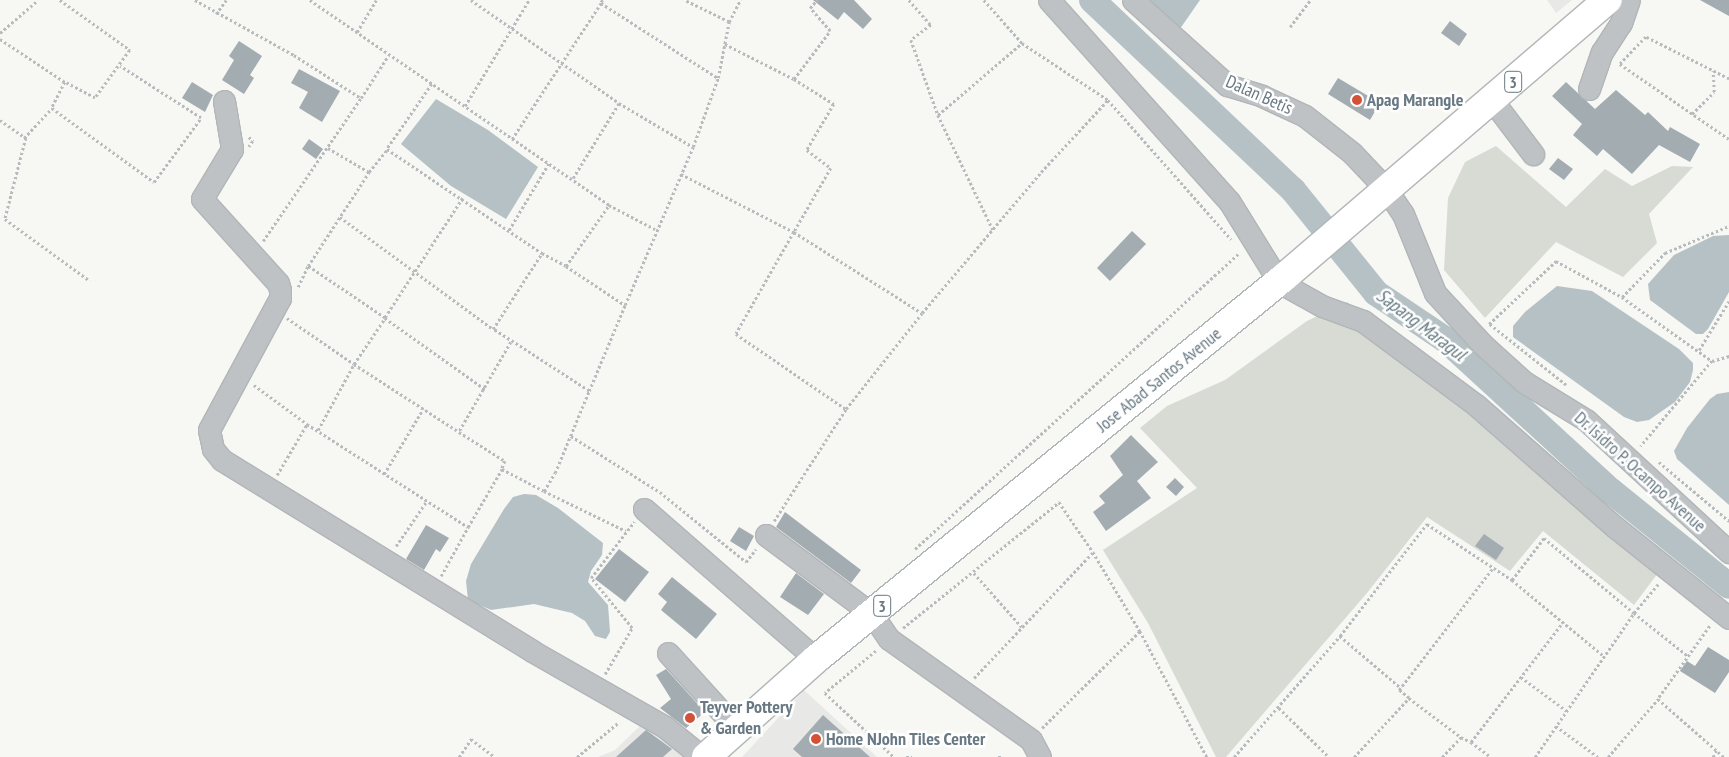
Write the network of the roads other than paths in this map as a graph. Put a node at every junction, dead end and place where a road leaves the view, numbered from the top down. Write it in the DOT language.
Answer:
graph roads {
  1 [pos="1049,0"];
  2 [pos="1133,0"];
  3 [pos="1608,0"];
  4 [pos="1629,0"];
  5 [pos="1589,89"];
  6 [pos="1492,100"];
  7 [pos="224,101"];
  8 [pos="1533,154"];
  9 [pos="1378,195"];
  10 [pos="1280,281"];
  11 [pos="643,518"];
  12 [pos="766,535"];
  13 [pos="1729,552"];
  14 [pos="872,614"];
  15 [pos="1722,618"];
  16 [pos="668,653"];
  17 [pos="816,660"];
  18 [pos="737,729"];
  19 [pos="702,757"];
  20 [pos="706,757"];
  21 [pos="1040,757"];
  1 -- 10 [label="street"];
  2 -- 9 [label="street, Dalan Betis"];
  3 -- 6 [label="highway, Jose Abad Santos Avenue / 3"];
  4 -- 5 [label="street"];
  6 -- 8 [label="street"];
  6 -- 9 [label="highway, Jose Abad Santos Avenue / 3"];
  7 -- 19 [label="street"];
  9 -- 10 [label="highway, Jose Abad Santos Avenue / 3"];
  9 -- 13 [label="street, Dr. Isidro P. Ocampo Avenue"];
  10 -- 14 [label="highway, Jose Abad Santos Avenue / 3"];
  10 -- 15 [label="street"];
  11 -- 17 [label="street"];
  12 -- 14 [label="street"];
  14 -- 17 [label="highway, Jose Abad Santos Avenue / 3"];
  14 -- 21 [label="street"];
  16 -- 18 [label="street"];
  17 -- 18 [label="highway, Jose Abad Santos Avenue / 3"];
  18 -- 20 [label="highway, Jose Abad Santos Avenue / 3"];
}
